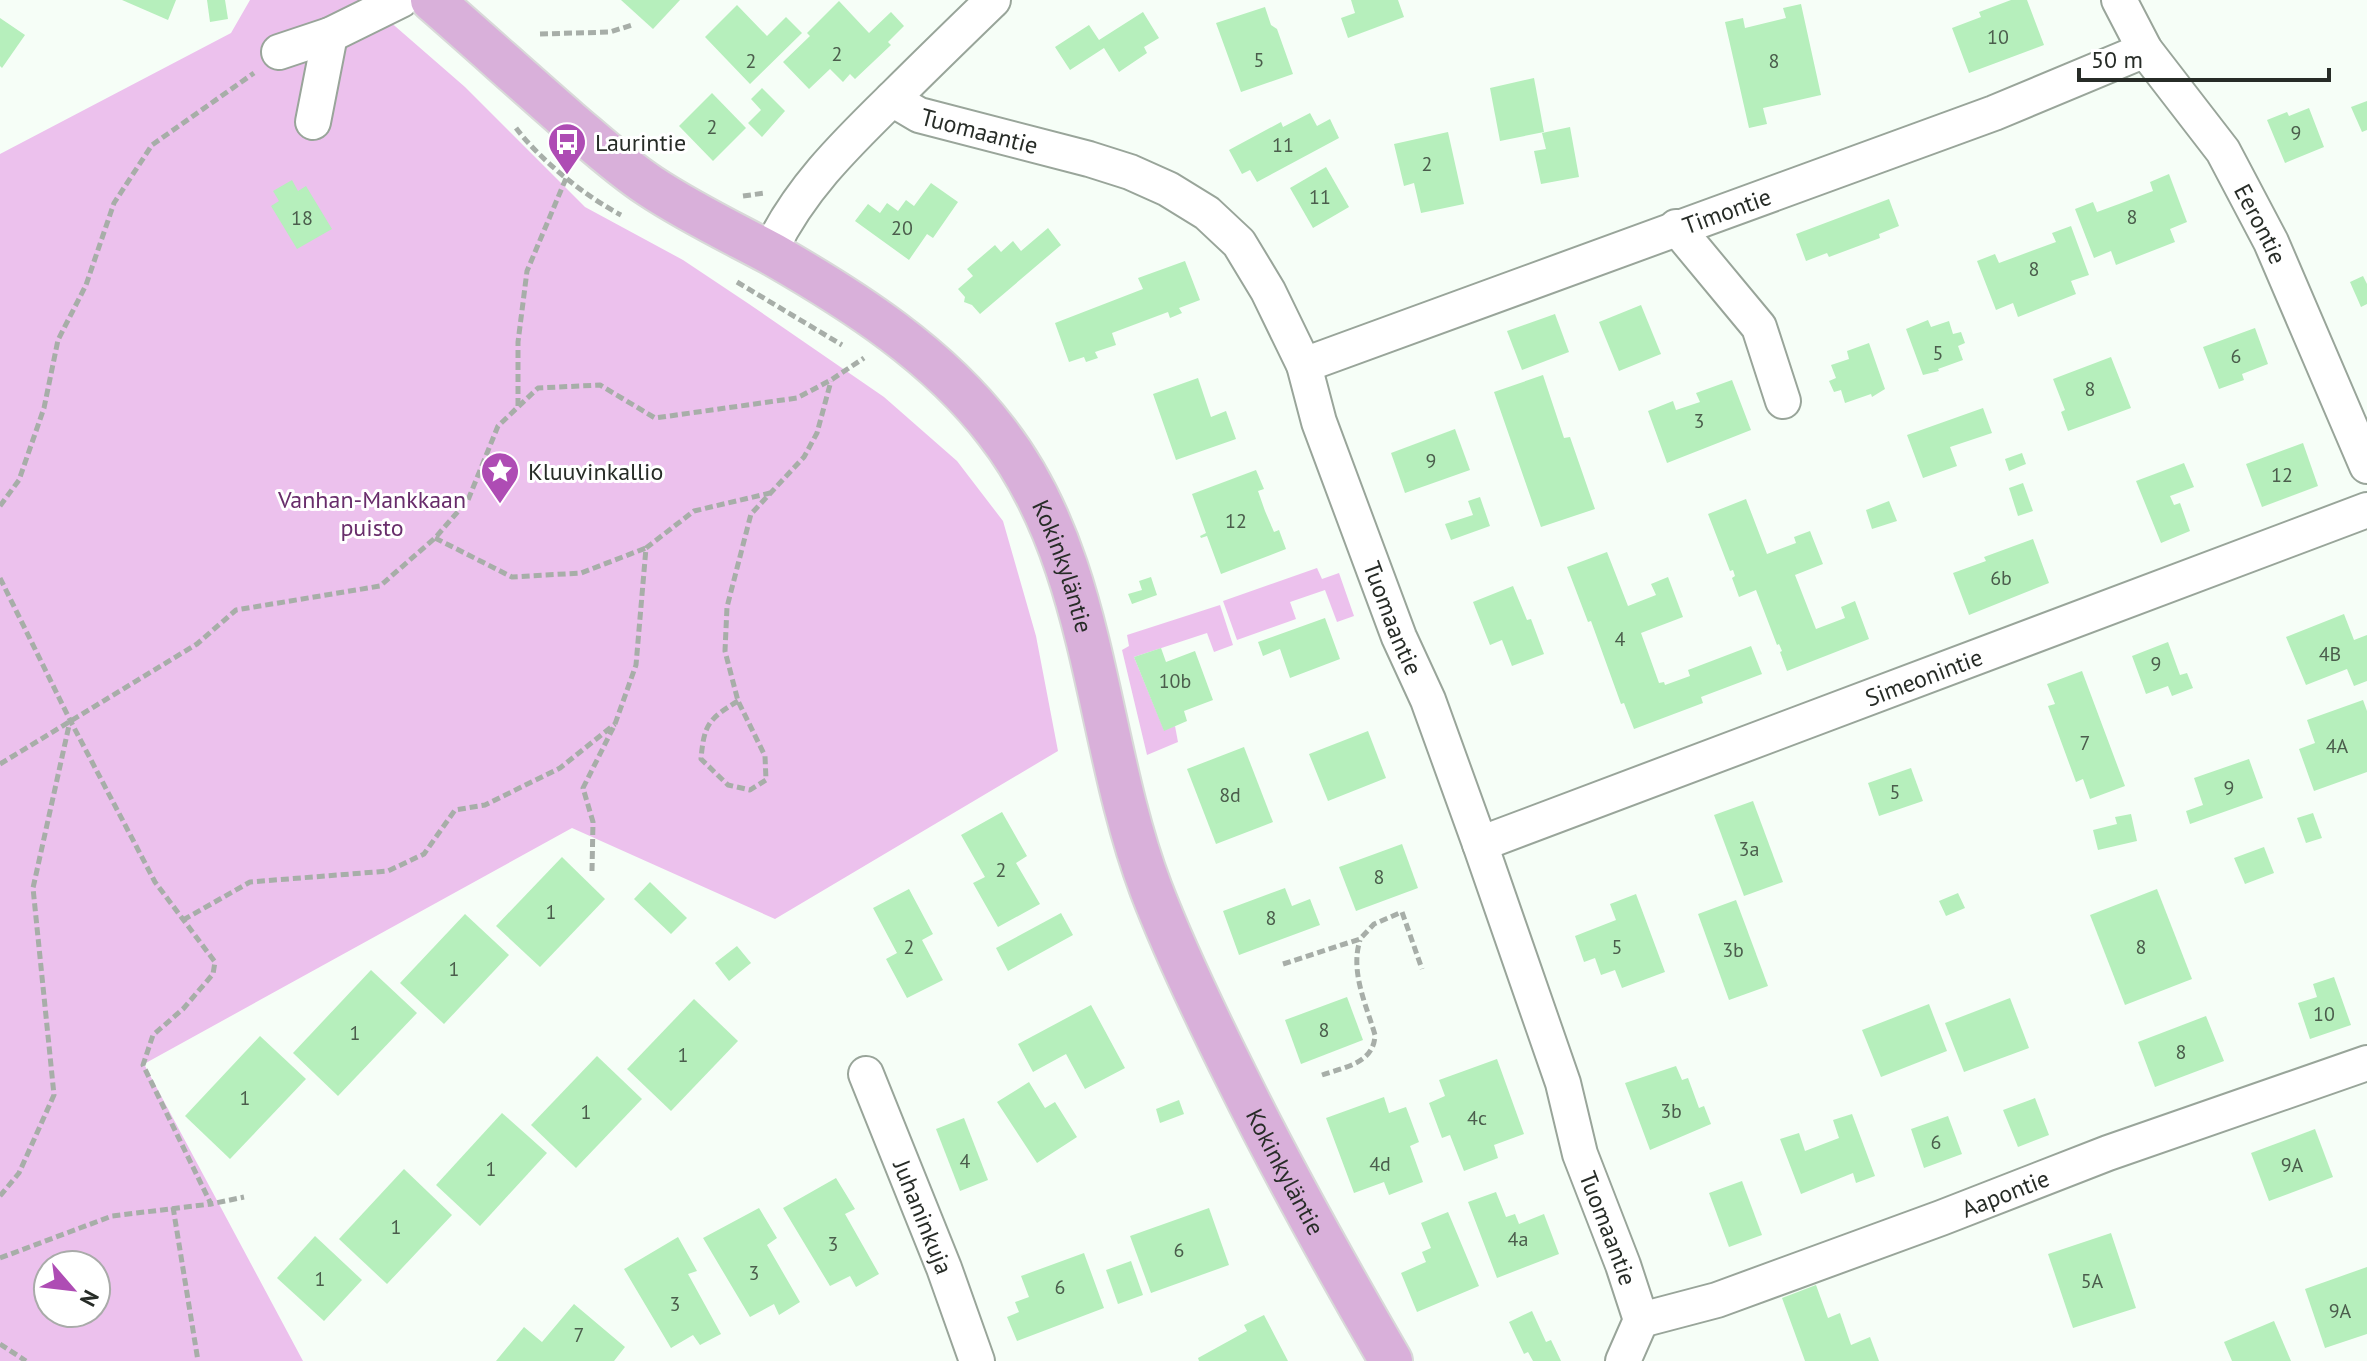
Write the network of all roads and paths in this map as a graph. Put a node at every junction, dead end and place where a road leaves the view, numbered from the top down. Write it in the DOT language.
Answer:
graph roads {
  1 [pos="401,0"];
  2 [pos="432,0"];
  3 [pos="993,0"];
  4 [pos="2119,0"];
  5 [pos="632,25"];
  6 [pos="540,34"];
  7 [pos="330,35"];
  8 [pos="2145,50"];
  9 [pos="279,52"];
  10 [pos="892,99"];
  11 [pos="313,122"];
  12 [pos="511,122"];
  13 [pos="567,176"];
  14 [pos="626,218"];
  15 [pos="1676,227"];
  16 [pos="769,253"];
  17 [pos="732,278"];
  18 [pos="864,358"];
  19 [pos="1304,365"];
  20 [pos="875,367"];
  21 [pos="831,380"];
  22 [pos="1783,401"];
  23 [pos="518,407"];
  24 [pos="2367,466"];
  25 [pos="771,493"];
  26 [pos="0,506"];
  27 [pos="2367,510"];
  28 [pos="435,538"];
  29 [pos="646,548"];
  30 [pos="0,578"];
  31 [pos="738,701"];
  32 [pos="70,720"];
  33 [pos="615,724"];
  34 [pos="0,764"];
  35 [pos="1480,844"];
  36 [pos="592,871"];
  37 [pos="183,920"];
  38 [pos="1360,939"];
  39 [pos="1283,964"];
  40 [pos="1422,969"];
  41 [pos="2367,1063"];
  42 [pos="866,1074"];
  43 [pos="1322,1075"];
  44 [pos="0,1196"];
  45 [pos="244,1197"];
  46 [pos="211,1204"];
  47 [pos="173,1207"];
  48 [pos="0,1258"];
  49 [pos="1641,1320"];
  50 [pos="0,1344"];
  51 [pos="26,1361"];
  52 [pos="198,1361"];
  53 [pos="977,1361"];
  54 [pos="1391,1361"];
  55 [pos="1623,1361"];
  1 -- 7 [label="street"];
  2 -- 16 [label="main road, Kokinkyläntie"];
  3 -- 10 [label="street"];
  4 -- 8 [label="street, Eerontie"];
  5 -- 6 [label="path"];
  7 -- 9 [label="street"];
  7 -- 11 [label="street"];
  8 -- 15 [label="street, Timontie"];
  8 -- 24 [label="street, Eerontie"];
  9 -- 26 [label="path"];
  10 -- 16 [label="street"];
  10 -- 19 [label="street, Tuomaantie"];
  12 -- 13 [label="path"];
  13 -- 14 [label="path"];
  13 -- 23 [label="path"];
  15 -- 19 [label="street, Timontie"];
  15 -- 22 [label="street"];
  16 -- 54 [label="main road, Kokinkyläntie"];
  17 -- 18 [label="path"];
  18 -- 20 [label="path"];
  18 -- 21 [label="path"];
  19 -- 35 [label="street, Tuomaantie"];
  21 -- 23 [label="path"];
  21 -- 25 [label="path"];
  23 -- 28 [label="path"];
  25 -- 29 [label="path"];
  25 -- 31 [label="path"];
  27 -- 35 [label="street, Simeonintie"];
  28 -- 29 [label="path"];
  28 -- 32 [label="path"];
  29 -- 33 [label="path"];
  30 -- 32 [label="path"];
  31 -- 31 [label="path"];
  32 -- 34 [label="path"];
  32 -- 37 [label="path"];
  32 -- 44 [label="path"];
  33 -- 36 [label="path"];
  33 -- 37 [label="path"];
  35 -- 49 [label="street, Tuomaantie"];
  37 -- 46 [label="path"];
  38 -- 39 [label="path"];
  38 -- 40 [label="path"];
  38 -- 43 [label="path"];
  41 -- 49 [label="street, Aapontie"];
  42 -- 53 [label="street, Juhaninkuja"];
  45 -- 46 [label="path"];
  46 -- 47 [label="path"];
  47 -- 48 [label="path"];
  47 -- 52 [label="path"];
  49 -- 55 [label="street"];
  50 -- 51 [label="path"];
}
